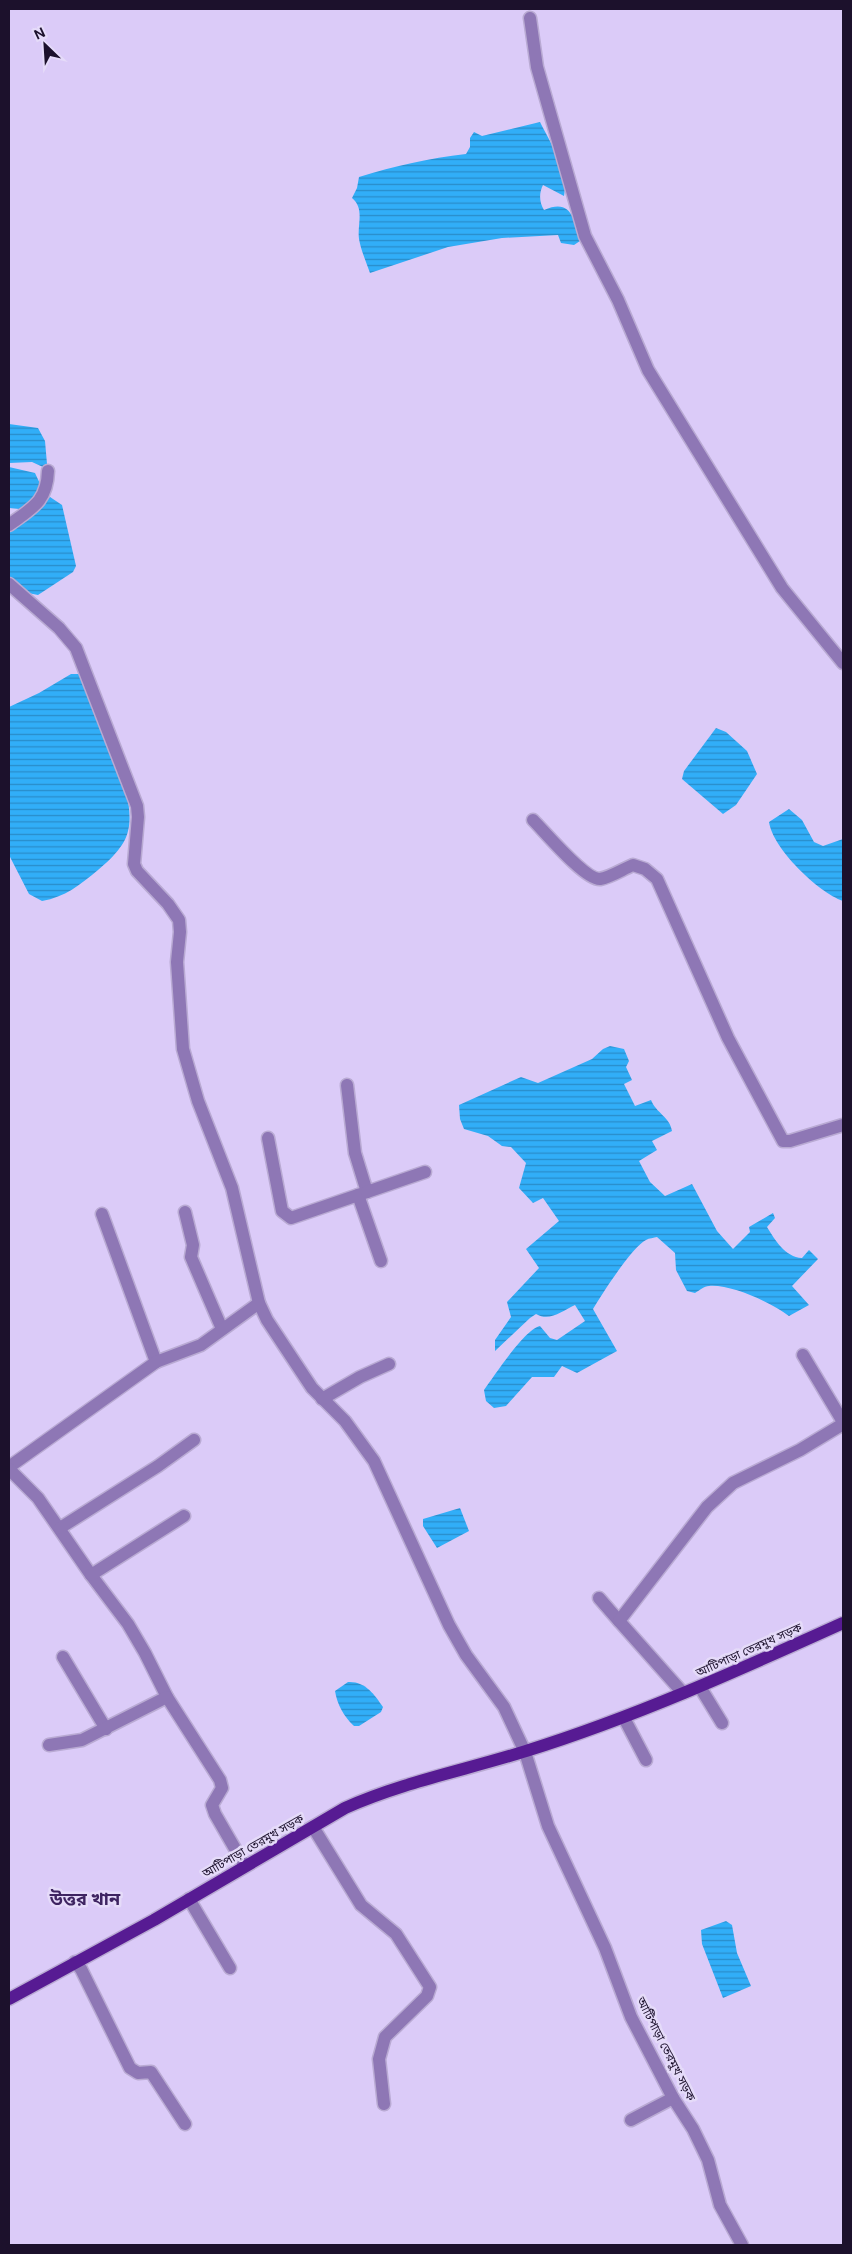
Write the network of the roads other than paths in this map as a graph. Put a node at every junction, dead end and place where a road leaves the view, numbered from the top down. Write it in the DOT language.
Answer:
graph roads {
  1 [pos="530,18"];
  2 [pos="48,471"];
  3 [pos="9,525"];
  4 [pos="9,584"];
  5 [pos="843,663"];
  6 [pos="533,820"];
  7 [pos="347,1085"];
  8 [pos="843,1125"];
  9 [pos="268,1138"];
  10 [pos="425,1172"];
  11 [pos="363,1194"];
  12 [pos="185,1212"];
  13 [pos="102,1214"];
  14 [pos="381,1261"];
  15 [pos="259,1303"];
  16 [pos="222,1329"];
  17 [pos="802,1355"];
  18 [pos="156,1362"];
  19 [pos="389,1364"];
  20 [pos="322,1399"];
  21 [pos="843,1423"];
  22 [pos="194,1440"];
  23 [pos="9,1468"];
  24 [pos="184,1516"];
  25 [pos="60,1528"];
  26 [pos="91,1575"];
  27 [pos="599,1598"];
  28 [pos="619,1621"];
  29 [pos="843,1623"];
  30 [pos="64,1657"];
  31 [pos="700,1687"];
  32 [pos="684,1693"];
  33 [pos="166,1697"];
  34 [pos="624,1718"];
  35 [pos="722,1723"];
  36 [pos="106,1729"];
  37 [pos="49,1745"];
  38 [pos="525,1752"];
  39 [pos="646,1760"];
  40 [pos="313,1827"];
  41 [pos="245,1866"];
  42 [pos="189,1900"];
  43 [pos="75,1962"];
  44 [pos="230,1968"];
  45 [pos="9,1999"];
  46 [pos="673,2098"];
  47 [pos="384,2104"];
  48 [pos="631,2120"];
  49 [pos="185,2124"];
  50 [pos="742,2245"];
  1 -- 5 [label="street"];
  2 -- 3 [label="street"];
  4 -- 15 [label="street"];
  6 -- 8 [label="street"];
  7 -- 11 [label="street"];
  9 -- 11 [label="street"];
  10 -- 11 [label="street"];
  11 -- 14 [label="street"];
  12 -- 16 [label="street"];
  13 -- 18 [label="street"];
  15 -- 16 [label="street"];
  15 -- 20 [label="street"];
  16 -- 18 [label="street"];
  17 -- 21 [label="street"];
  18 -- 23 [label="street"];
  19 -- 20 [label="street"];
  20 -- 38 [label="street"];
  21 -- 28 [label="street"];
  22 -- 25 [label="street"];
  23 -- 25 [label="street"];
  24 -- 26 [label="street"];
  25 -- 26 [label="street"];
  26 -- 33 [label="street"];
  27 -- 28 [label="street"];
  28 -- 32 [label="street"];
  29 -- 31 [label="main road, আটিপাড়া তেরমুখ সড়ক"];
  30 -- 36 [label="street"];
  31 -- 32 [label="main road, আটিপাড়া তেরমুখ সড়ক"];
  31 -- 35 [label="street"];
  32 -- 34 [label="main road, আটিপাড়া তেরমুখ সড়ক"];
  33 -- 36 [label="street"];
  33 -- 41 [label="street"];
  34 -- 38 [label="main road, আটিপাড়া তেরমুখ সড়ক"];
  34 -- 39 [label="street"];
  36 -- 37 [label="street"];
  38 -- 40 [label="main road, আটিপাড়া তেরমুখ সড়ক"];
  38 -- 46 [label="street, আটিপাড়া তেরমুখ সড়ক"];
  40 -- 41 [label="main road, আটিপাড়া তেরমুখ সড়ক"];
  40 -- 47 [label="street"];
  41 -- 42 [label="main road, আটিপাড়া তেরমুখ সড়ক"];
  42 -- 43 [label="main road, আটিপাড়া তেরমুখ সড়ক"];
  42 -- 44 [label="street"];
  43 -- 45 [label="main road, আটিপাড়া তেরমুখ সড়ক"];
  43 -- 49 [label="street"];
  46 -- 48 [label="street"];
  46 -- 50 [label="street, আটিপাড়া তেরমুখ সড়ক"];
}
